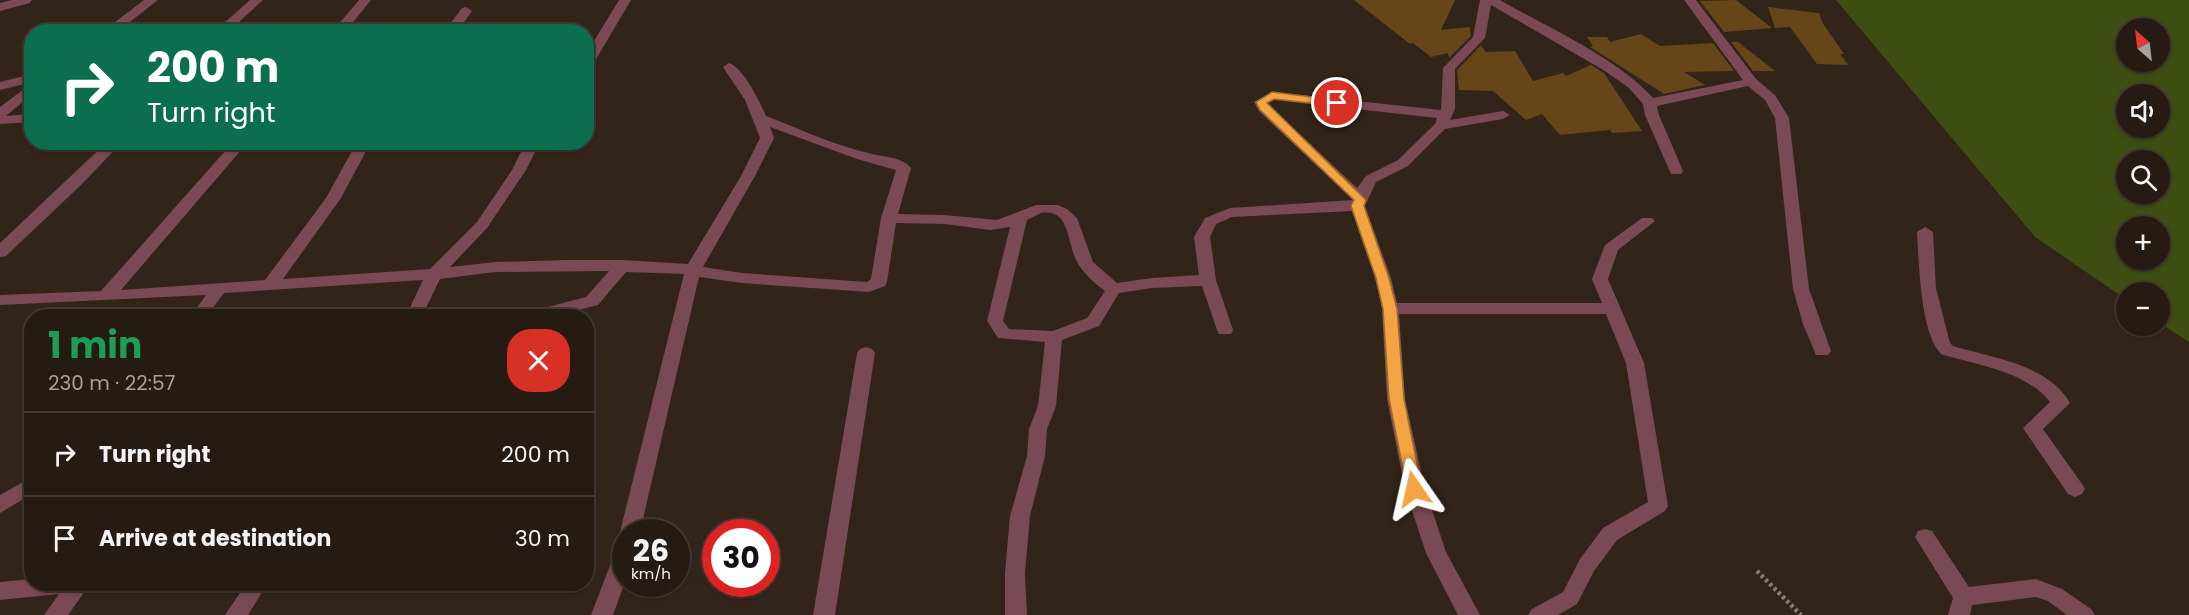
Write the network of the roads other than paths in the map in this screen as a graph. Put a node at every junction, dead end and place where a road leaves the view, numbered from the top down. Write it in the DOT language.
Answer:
graph roads {
  1 [pos="26,0"];
  2 [pos="152,0"];
  3 [pos="257,0"];
  4 [pos="365,0"];
  5 [pos="626,0"];
  6 [pos="1486,0"];
  7 [pos="1491,0"];
  8 [pos="1690,0"];
  9 [pos="2,8"];
  10 [pos="466,11"];
  11 [pos="119,24"];
  12 [pos="229,24"];
  13 [pos="345,24"];
  14 [pos="456,24"];
  15 [pos="594,53"];
  16 [pos="729,67"];
  17 [pos="24,80"];
  18 [pos="1751,82"];
  19 [pos="0,86"];
  20 [pos="24,94"];
  21 [pos="1650,103"];
  22 [pos="0,114"];
  23 [pos="1503,115"];
  24 [pos="24,118"];
  25 [pos="761,119"];
  26 [pos="0,120"];
  27 [pos="1443,121"];
  28 [pos="107,150"];
  29 [pos="234,150"];
  30 [pos="360,150"];
  31 [pos="529,150"];
  32 [pos="1676,171"];
  33 [pos="1359,203"];
  34 [pos="1020,215"];
  35 [pos="889,218"];
  36 [pos="1647,222"];
  37 [pos="1925,232"];
  38 [pos="0,252"];
  39 [pos="623,265"];
  40 [pos="693,270"];
  41 [pos="434,274"];
  42 [pos="1208,280"];
  43 [pos="270,285"];
  44 [pos="219,288"];
  45 [pos="1114,289"];
  46 [pos="106,296"];
  47 [pos="0,300"];
  48 [pos="1612,308"];
  49 [pos="204,309"];
  50 [pos="417,309"];
  51 [pos="562,309"];
  52 [pos="1390,309"];
  53 [pos="1225,330"];
  54 [pos="1054,337"];
  55 [pos="1822,351"];
  56 [pos="866,353"];
  57 [pos="24,488"];
  58 [pos="0,489"];
  59 [pos="2075,489"];
  60 [pos="24,490"];
  61 [pos="0,505"];
  62 [pos="633,519"];
  63 [pos="1925,537"];
  64 [pos="612,588"];
  65 [pos="24,589"];
  66 [pos="0,591"];
  67 [pos="74,591"];
  68 [pos="252,591"];
  69 [pos="1961,606"];
  70 [pos="55,615"];
  71 [pos="236,615"];
  72 [pos="602,615"];
  73 [pos="824,615"];
  74 [pos="1016,615"];
  75 [pos="1469,615"];
  76 [pos="1539,615"];
  77 [pos="2084,615"];
  1 -- 9 [label="street"];
  2 -- 11 [label="street"];
  3 -- 12 [label="street"];
  4 -- 13 [label="street"];
  5 -- 15 [label="street"];
  6 -- 27 [label="street"];
  7 -- 21 [label="street"];
  8 -- 18 [label="street"];
  10 -- 14 [label="street"];
  16 -- 25 [label="street"];
  17 -- 19 [label="street"];
  18 -- 21 [label="street"];
  18 -- 55 [label="street"];
  20 -- 22 [label="street"];
  21 -- 32 [label="street"];
  23 -- 27 [label="street"];
  24 -- 26 [label="street"];
  25 -- 35 [label="street"];
  25 -- 40 [label="street"];
  27 -- 33 [label="street"];
  27 -- 33 [label="street"];
  28 -- 38 [label="street"];
  29 -- 46 [label="street"];
  30 -- 43 [label="street"];
  31 -- 41 [label="street"];
  33 -- 42 [label="street"];
  33 -- 52 [label="street"];
  34 -- 35 [label="street"];
  34 -- 45 [label="street"];
  34 -- 54 [label="street"];
  35 -- 40 [label="street"];
  36 -- 48 [label="street"];
  37 -- 59 [label="street"];
  39 -- 40 [label="street"];
  39 -- 41 [label="street"];
  39 -- 51 [label="street"];
  40 -- 62 [label="street"];
  41 -- 43 [label="street"];
  41 -- 50 [label="street"];
  42 -- 45 [label="street"];
  42 -- 53 [label="street"];
  43 -- 44 [label="street"];
  44 -- 46 [label="street"];
  44 -- 49 [label="street"];
  45 -- 54 [label="street"];
  46 -- 47 [label="street"];
  48 -- 52 [label="street"];
  48 -- 76 [label="street"];
  52 -- 75 [label="street"];
  54 -- 74 [label="street"];
  56 -- 73 [label="street"];
  57 -- 58 [label="street"];
  60 -- 61 [label="street"];
  63 -- 69 [label="street"];
  64 -- 72 [label="street"];
  65 -- 66 [label="street"];
  67 -- 70 [label="street"];
  68 -- 71 [label="street"];
  69 -- 77 [label="street"];
}
